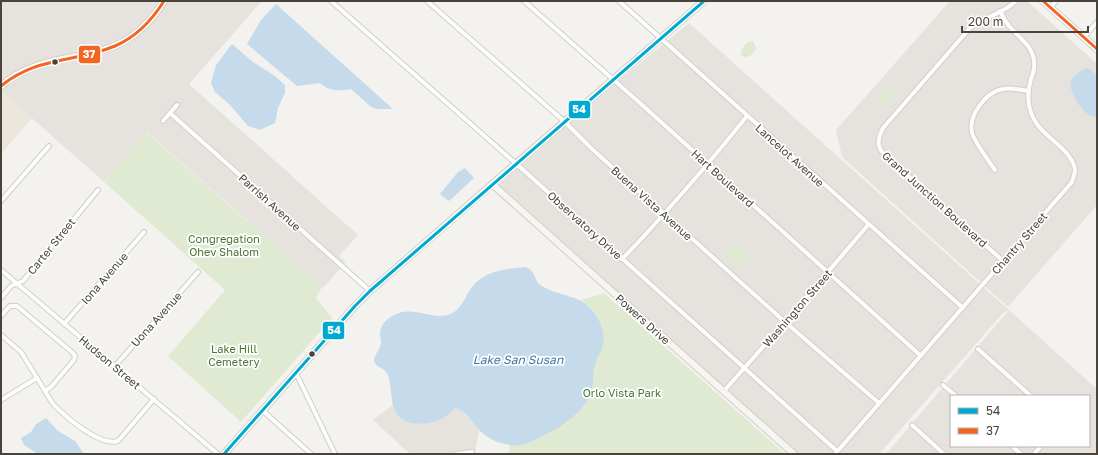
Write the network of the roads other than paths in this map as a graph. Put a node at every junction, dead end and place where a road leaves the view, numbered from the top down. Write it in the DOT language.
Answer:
graph roads {
  1 [pos="164,1"];
  2 [pos="331,1"];
  3 [pos="427,1"];
  4 [pos="524,1"];
  5 [pos="618,1"];
  6 [pos="704,1"];
  7 [pos="1016,1"];
  8 [pos="1044,1"];
  9 [pos="1056,1"];
  10 [pos="1051,7"];
  11 [pos="1000,12"];
  12 [pos="1097,22"];
  13 [pos="1084,37"];
  14 [pos="661,38"];
  15 [pos="1097,49"];
  16 [pos="613,80"];
  17 [pos="1,86"];
  18 [pos="1028,91"];
  19 [pos="177,105"];
  20 [pos="170,113"];
  21 [pos="747,116"];
  22 [pos="163,122"];
  23 [pos="564,122"];
  24 [pos="49,146"];
  25 [pos="516,163"];
  26 [pos="707,164"];
  27 [pos="995,170"];
  28 [pos="492,184"];
  29 [pos="98,190"];
  30 [pos="1,201"];
  31 [pos="664,213"];
  32 [pos="868,225"];
  33 [pos="144,232"];
  34 [pos="622,259"];
  35 [pos="1003,261"];
  36 [pos="1,270"];
  37 [pos="198,272"];
  38 [pos="829,272"];
  39 [pos="17,284"];
  40 [pos="370,291"];
  41 [pos="1,298"];
  42 [pos="963,308"];
  43 [pos="1,316"];
  44 [pos="785,322"];
  45 [pos="64,324"];
  46 [pos="1,334"];
  47 [pos="978,349"];
  48 [pos="921,356"];
  49 [pos="115,366"];
  50 [pos="744,368"];
  51 [pos="296,373"];
  52 [pos="37,378"];
  53 [pos="943,385"];
  54 [pos="724,390"];
  55 [pos="44,391"];
  56 [pos="955,395"];
  57 [pos="1030,395"];
  58 [pos="154,399"];
  59 [pos="1,400"];
  60 [pos="879,403"];
  61 [pos="262,410"];
  62 [pos="912,425"];
  63 [pos="1013,447"];
  64 [pos="472,452"];
  65 [pos="836,453"];
  66 [pos="218,454"];
  67 [pos="224,454"];
  68 [pos="311,454"];
  69 [pos="335,454"];
  70 [pos="456,454"];
  71 [pos="794,454"];
  72 [pos="944,454"];
  73 [pos="1021,454"];
  1 -- 17 [label="main road"];
  2 -- 25 [label="street, Observatory Drive"];
  3 -- 23 [label="street, Buena Vista Avenue"];
  4 -- 16 [label="street, Hart Boulevard"];
  5 -- 14 [label="street, Lancelot Avenue"];
  6 -- 14 [label="main road"];
  7 -- 11 [label="street, Grand Junction Boulevard"];
  8 -- 10 [label="main road"];
  9 -- 10 [label="street"];
  10 -- 13 [label="main road"];
  11 -- 18 [label="street, Chantry Street"];
  11 -- 35 [label="street, Grand Junction Boulevard"];
  12 -- 13 [label="street"];
  13 -- 15 [label="main road"];
  14 -- 16 [label="main road"];
  14 -- 21 [label="street, Lancelot Avenue"];
  16 -- 23 [label="main road"];
  16 -- 26 [label="street, Hart Boulevard"];
  18 -- 27 [label="street"];
  18 -- 35 [label="street, Chantry Street"];
  19 -- 20 [label="street"];
  20 -- 22 [label="street"];
  20 -- 40 [label="street, Parrish Avenue"];
  21 -- 26 [label="street"];
  21 -- 32 [label="street, Lancelot Avenue"];
  23 -- 25 [label="main road"];
  23 -- 31 [label="street, Buena Vista Avenue"];
  24 -- 30 [label="street"];
  25 -- 28 [label="main road"];
  25 -- 34 [label="street, Observatory Drive"];
  26 -- 31 [label="street"];
  26 -- 38 [label="street, Hart Boulevard"];
  28 -- 40 [label="main road"];
  28 -- 54 [label="main road, Powers Drive"];
  29 -- 39 [label="street, Carter Street"];
  31 -- 34 [label="street"];
  31 -- 44 [label="street, Buena Vista Avenue"];
  32 -- 38 [label="street, Washington Street"];
  32 -- 42 [label="street, Lancelot Avenue"];
  33 -- 45 [label="street, Iona Avenue"];
  34 -- 50 [label="street, Observatory Drive"];
  35 -- 42 [label="street, Chantry Street"];
  36 -- 39 [label="street, Hudson Street"];
  37 -- 49 [label="street, Uona Avenue"];
  38 -- 44 [label="street, Washington Street"];
  38 -- 48 [label="street, Hart Boulevard"];
  39 -- 41 [label="street, Carter Street"];
  39 -- 45 [label="street, Hudson Street"];
  40 -- 51 [label="main road"];
  42 -- 48 [label="street, Chantry Street"];
  43 -- 55 [label="street"];
  44 -- 50 [label="street, Washington Street"];
  44 -- 60 [label="street, Buena Vista Avenue"];
  45 -- 49 [label="street, Hudson Street"];
  46 -- 52 [label="street"];
  47 -- 57 [label="street"];
  48 -- 60 [label="street, Chantry Street"];
  49 -- 58 [label="street, Hudson Street"];
  50 -- 54 [label="street, Washington Street"];
  50 -- 65 [label="street, Observatory Drive"];
  51 -- 61 [label="main road"];
  51 -- 69 [label="street"];
  52 -- 55 [label="street"];
  52 -- 59 [label="street"];
  53 -- 56 [label="street"];
  54 -- 71 [label="main road, Powers Drive"];
  55 -- 58 [label="street"];
  58 -- 66 [label="street, Hudson Street"];
  60 -- 65 [label="street, Chantry Street"];
  61 -- 67 [label="main road"];
  61 -- 68 [label="street"];
  62 -- 72 [label="street"];
  63 -- 73 [label="street"];
  64 -- 70 [label="street"];
}
